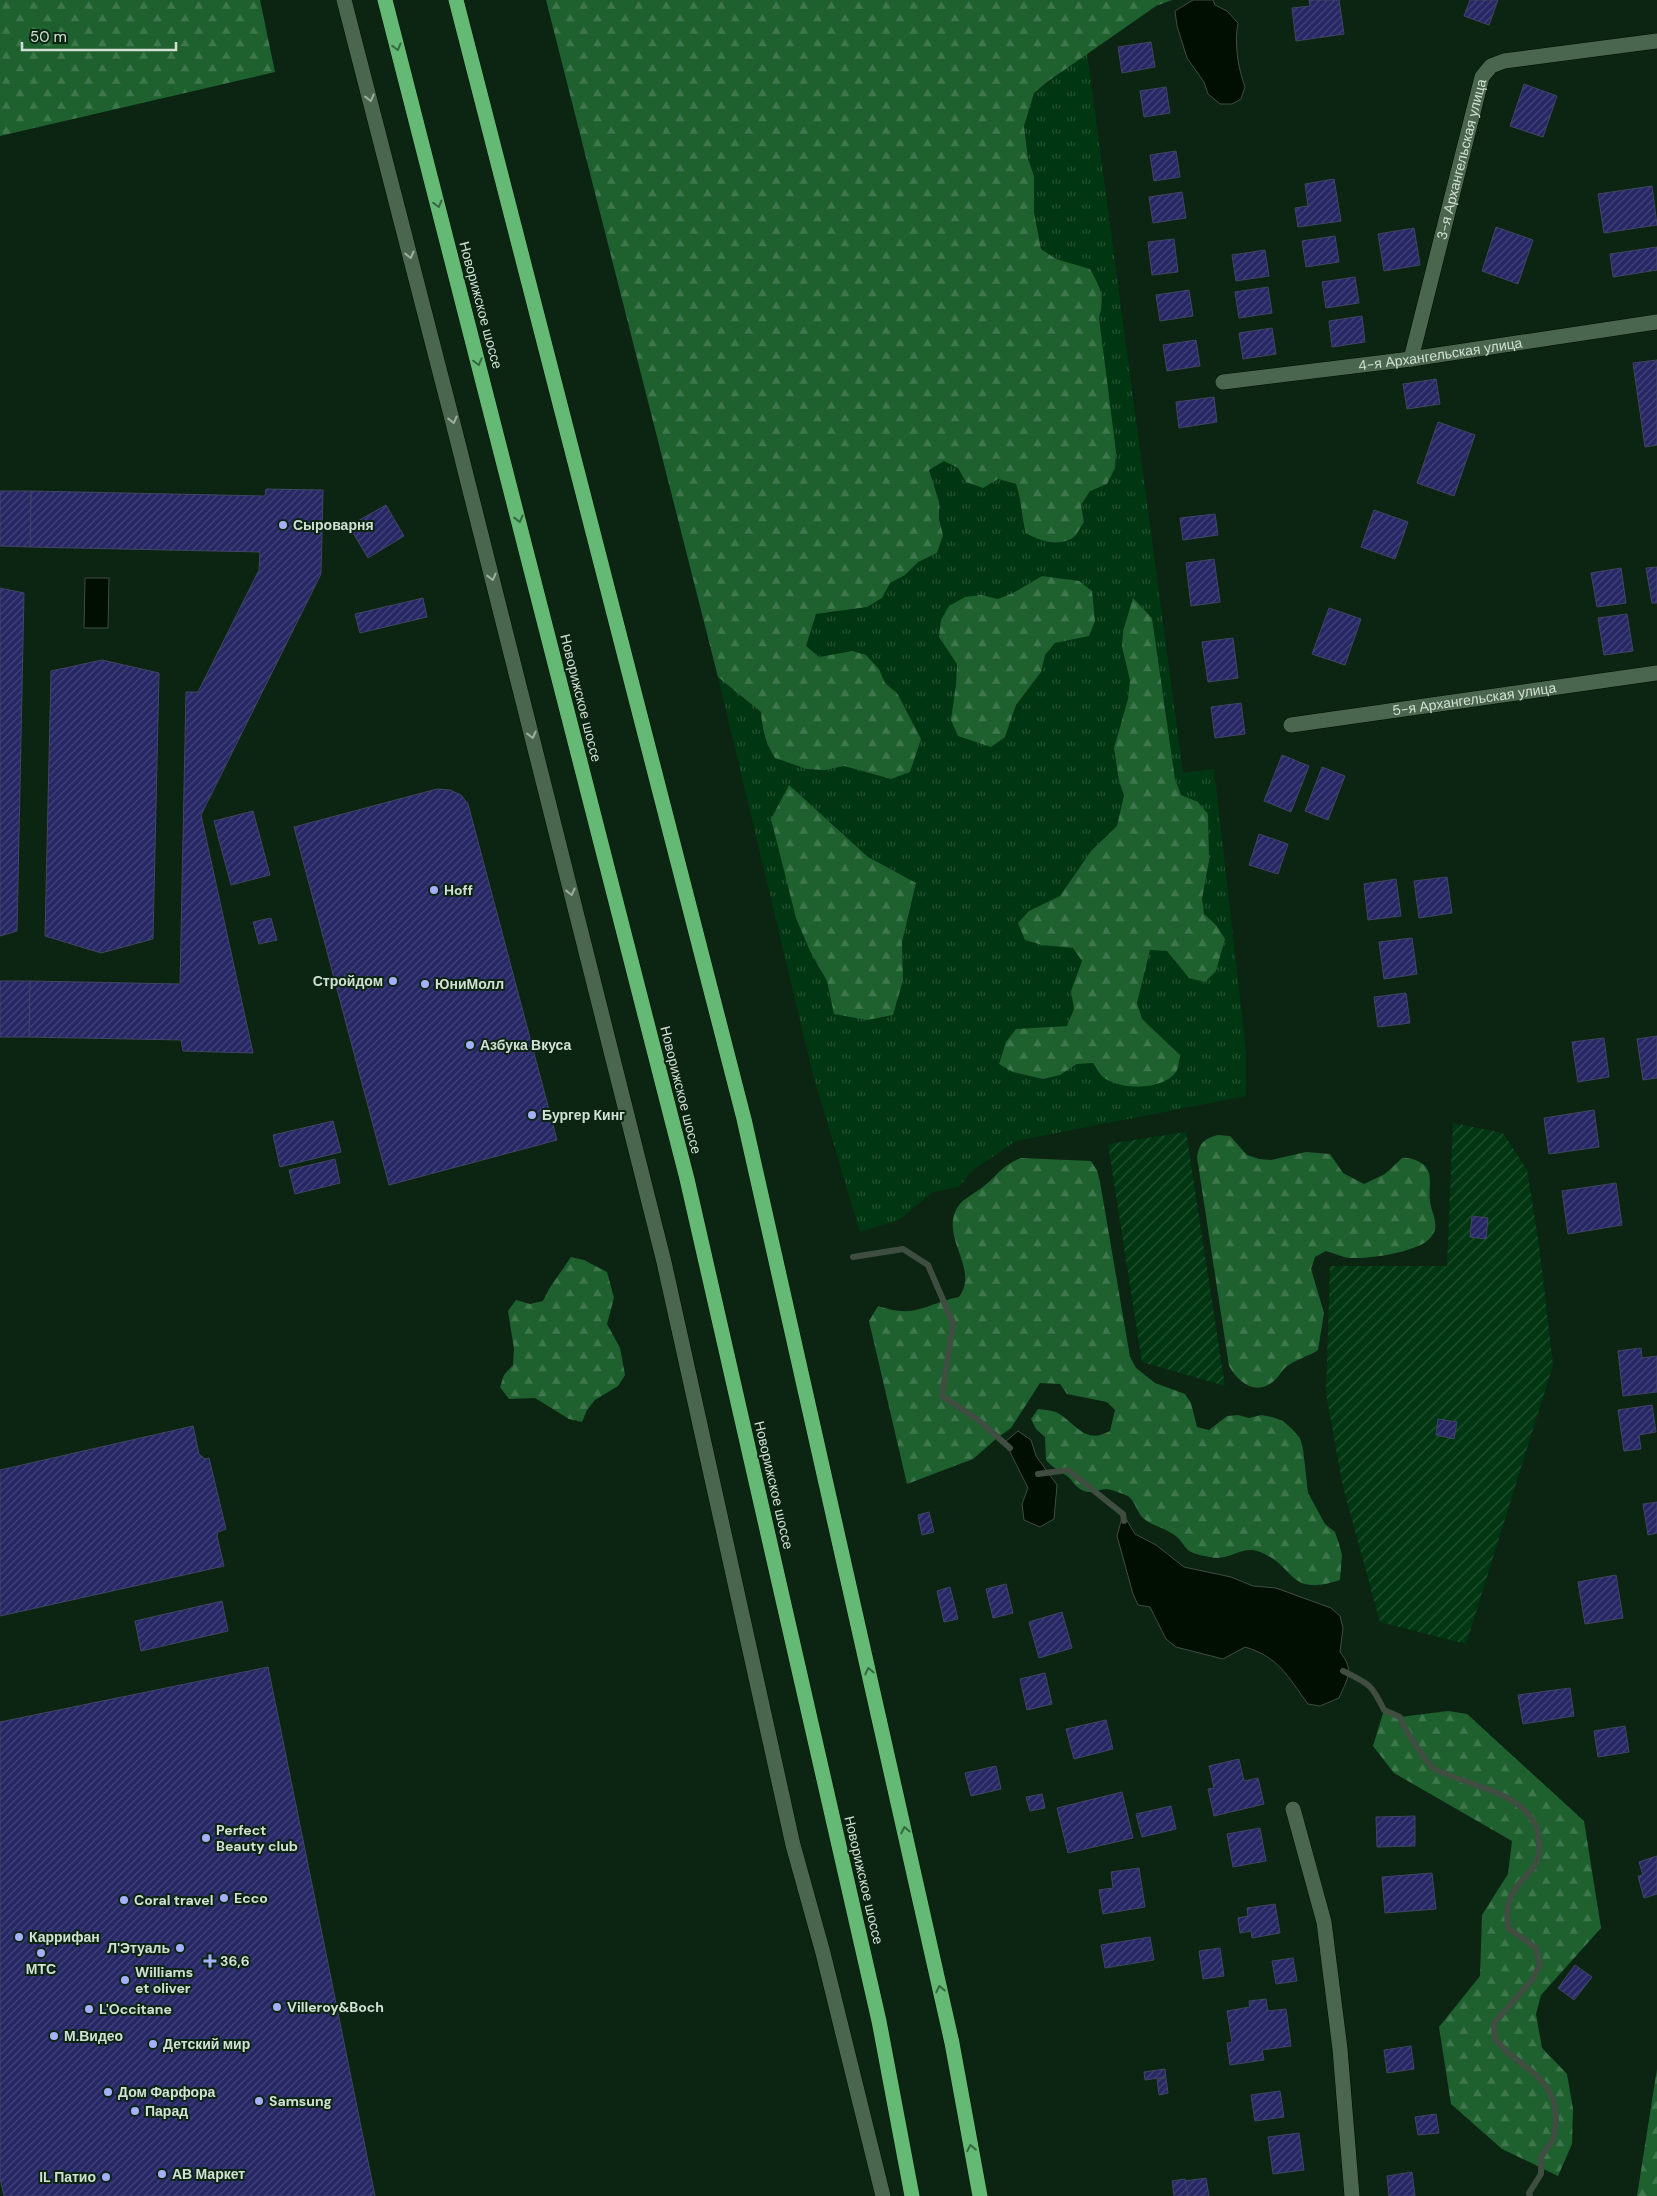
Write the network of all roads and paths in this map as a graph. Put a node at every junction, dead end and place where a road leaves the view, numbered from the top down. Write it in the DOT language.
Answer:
graph roads {
  1 [pos="344,0"];
  2 [pos="385,0"];
  3 [pos="456,0"];
  4 [pos="1657,41"];
  5 [pos="1657,322"];
  6 [pos="1411,359"];
  7 [pos="1223,382"];
  8 [pos="1657,674"];
  9 [pos="1291,725"];
  10 [pos="1293,1809"];
  11 [pos="883,2196"];
  12 [pos="912,2196"];
  13 [pos="980,2196"];
  14 [pos="1352,2196"];
  1 -- 11 [label="street, one-way"];
  2 -- 12 [label="highway, Новорижское шоссе, one-way"];
  13 -- 3 [label="highway, one-way"];
  4 -- 6 [label="street, 3-я Архангельская улица"];
  5 -- 6 [label="street, 4-я Архангельская улица"];
  6 -- 7 [label="street, 4-я Архангельская улица"];
  8 -- 9 [label="street, 5-я Архангельская улица"];
  10 -- 14 [label="street"];
}
